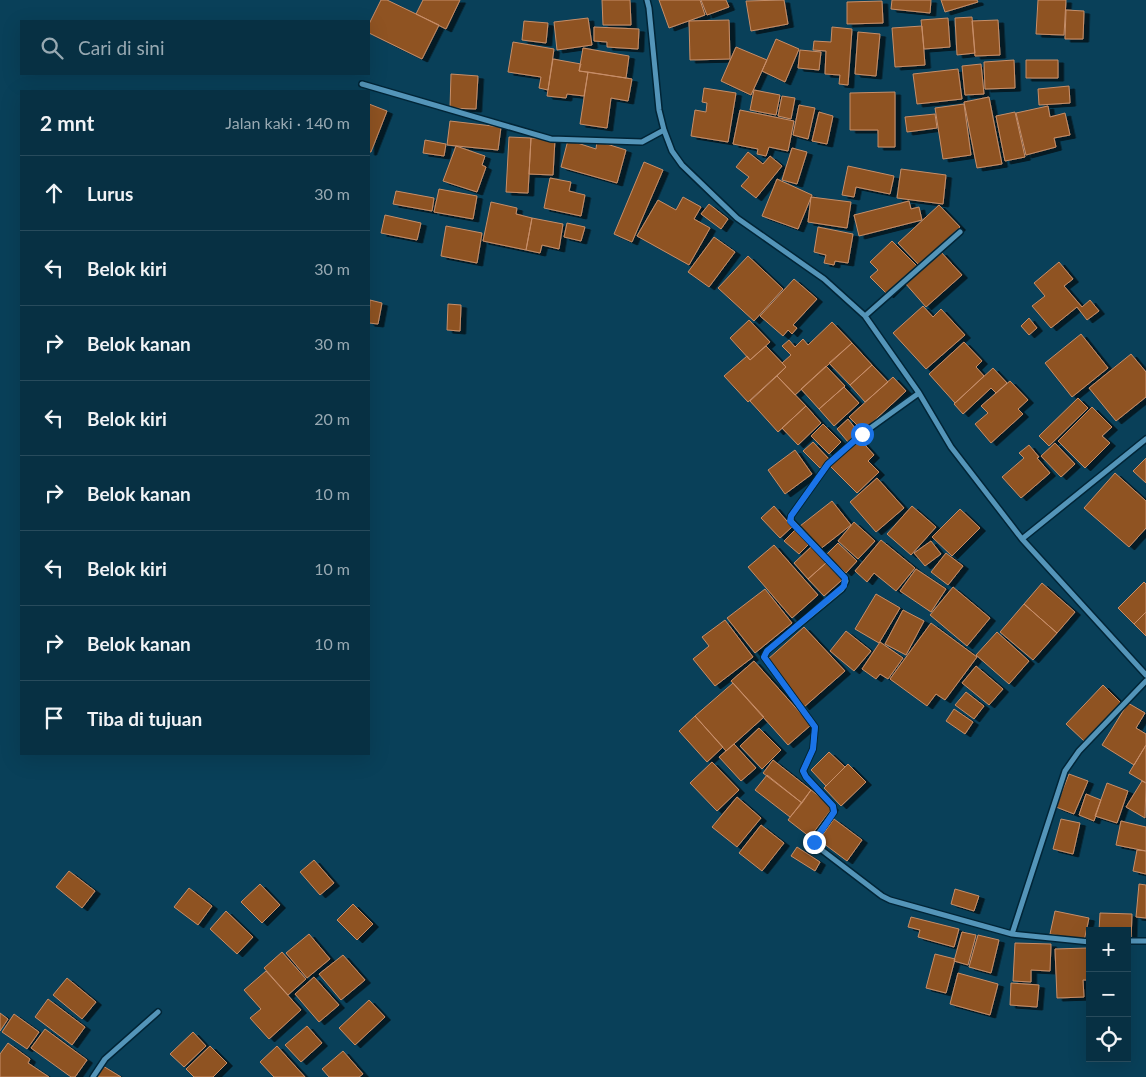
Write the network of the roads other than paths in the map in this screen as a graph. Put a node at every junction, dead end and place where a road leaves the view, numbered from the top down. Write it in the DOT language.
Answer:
graph roads {
  1 [pos="647,0"];
  2 [pos="362,84"];
  3 [pos="664,130"];
  4 [pos="960,232"];
  5 [pos="864,316"];
  6 [pos="919,393"];
  7 [pos="1146,439"];
  8 [pos="1022,539"];
  9 [pos="1146,675"];
  10 [pos="1146,681"];
  11 [pos="1012,934"];
  12 [pos="1131,941"];
  13 [pos="1146,941"];
  14 [pos="1086,942"];
  15 [pos="158,1012"];
  16 [pos="92,1077"];
  1 -- 3 [label="street"];
  2 -- 3 [label="street"];
  3 -- 5 [label="street"];
  4 -- 5 [label="street"];
  5 -- 6 [label="street"];
  6 -- 8 [label="street"];
  6 -- 11 [label="street"];
  7 -- 8 [label="street"];
  8 -- 9 [label="street"];
  10 -- 11 [label="street"];
  11 -- 14 [label="street"];
  12 -- 13 [label="street"];
  15 -- 16 [label="street"];
}
